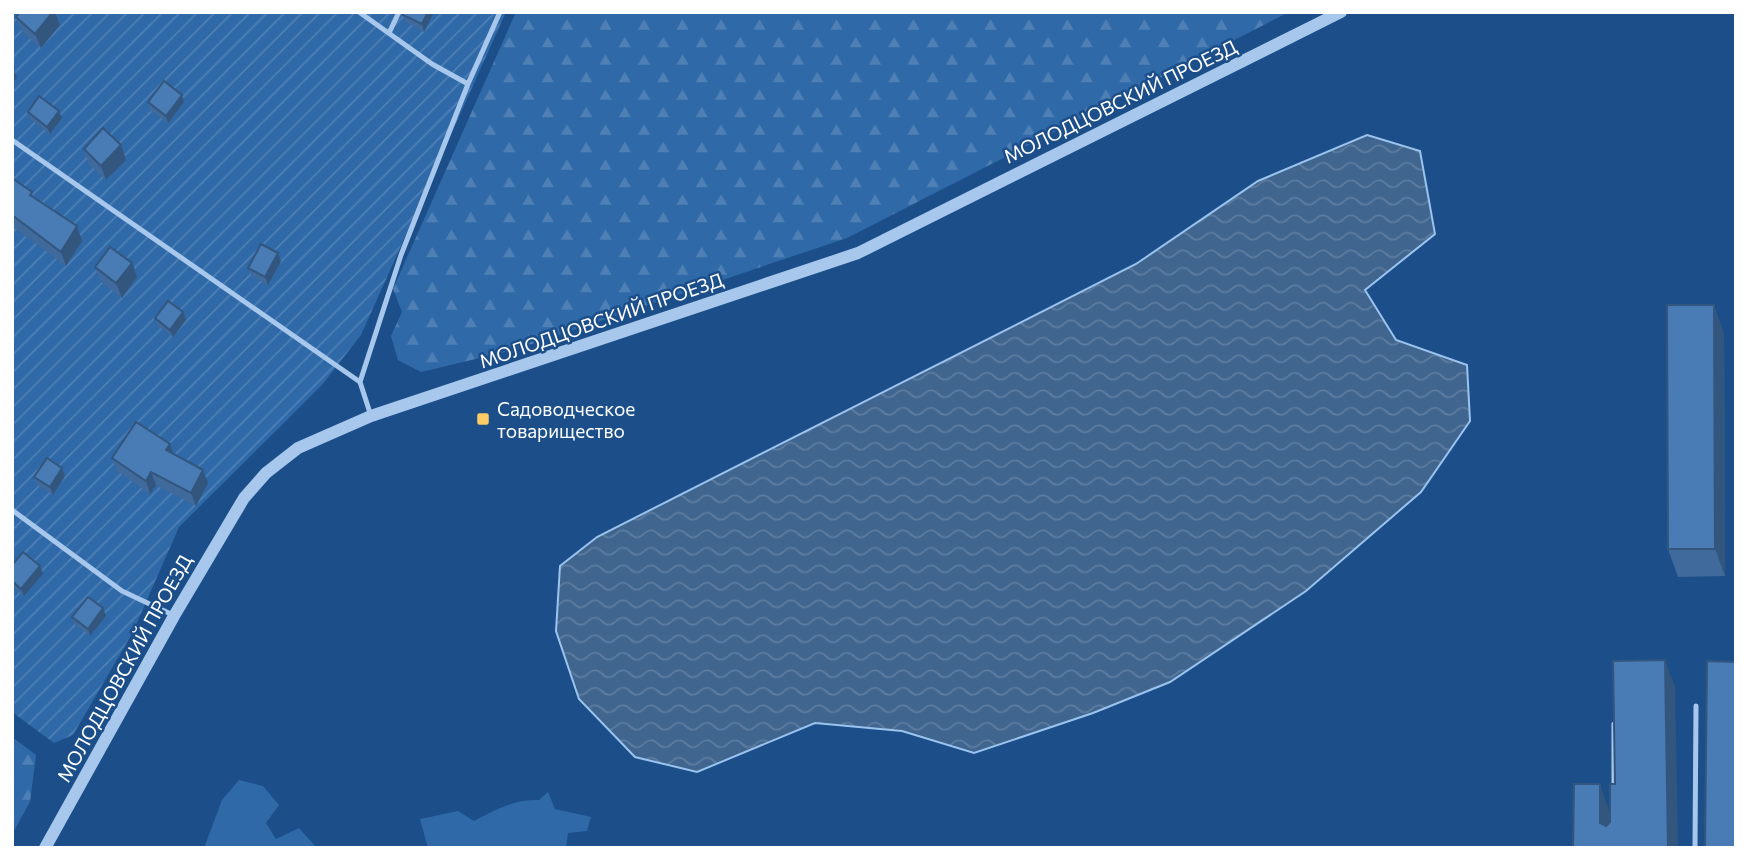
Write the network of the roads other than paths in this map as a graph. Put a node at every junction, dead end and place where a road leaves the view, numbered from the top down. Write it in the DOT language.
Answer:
graph roads {
  1 [pos="359,12"];
  2 [pos="399,12"];
  3 [pos="500,12"];
  4 [pos="1341,12"];
  5 [pos="389,33"];
  6 [pos="468,84"];
  7 [pos="12,140"];
  8 [pos="360,382"];
  9 [pos="371,416"];
  10 [pos="12,510"];
  11 [pos="174,616"];
  12 [pos="1696,706"];
  13 [pos="1614,724"];
  14 [pos="1614,793"];
  15 [pos="45,848"];
  16 [pos="1695,848"];
  1 -- 5 [label="lane"];
  2 -- 5 [label="lane"];
  3 -- 6 [label="lane"];
  4 -- 9 [label="street, МОЛОДЦОВСКИЙ ПРОЕЗД"];
  5 -- 6 [label="lane"];
  6 -- 8 [label="lane"];
  7 -- 8 [label="lane"];
  8 -- 9 [label="lane"];
  9 -- 11 [label="street, МОЛОДЦОВСКИЙ ПРОЕЗД"];
  10 -- 11 [label="lane"];
  11 -- 15 [label="street, МОЛОДЦОВСКИЙ ПРОЕЗД"];
  12 -- 16 [label="lane"];
  13 -- 14 [label="lane"];
}
